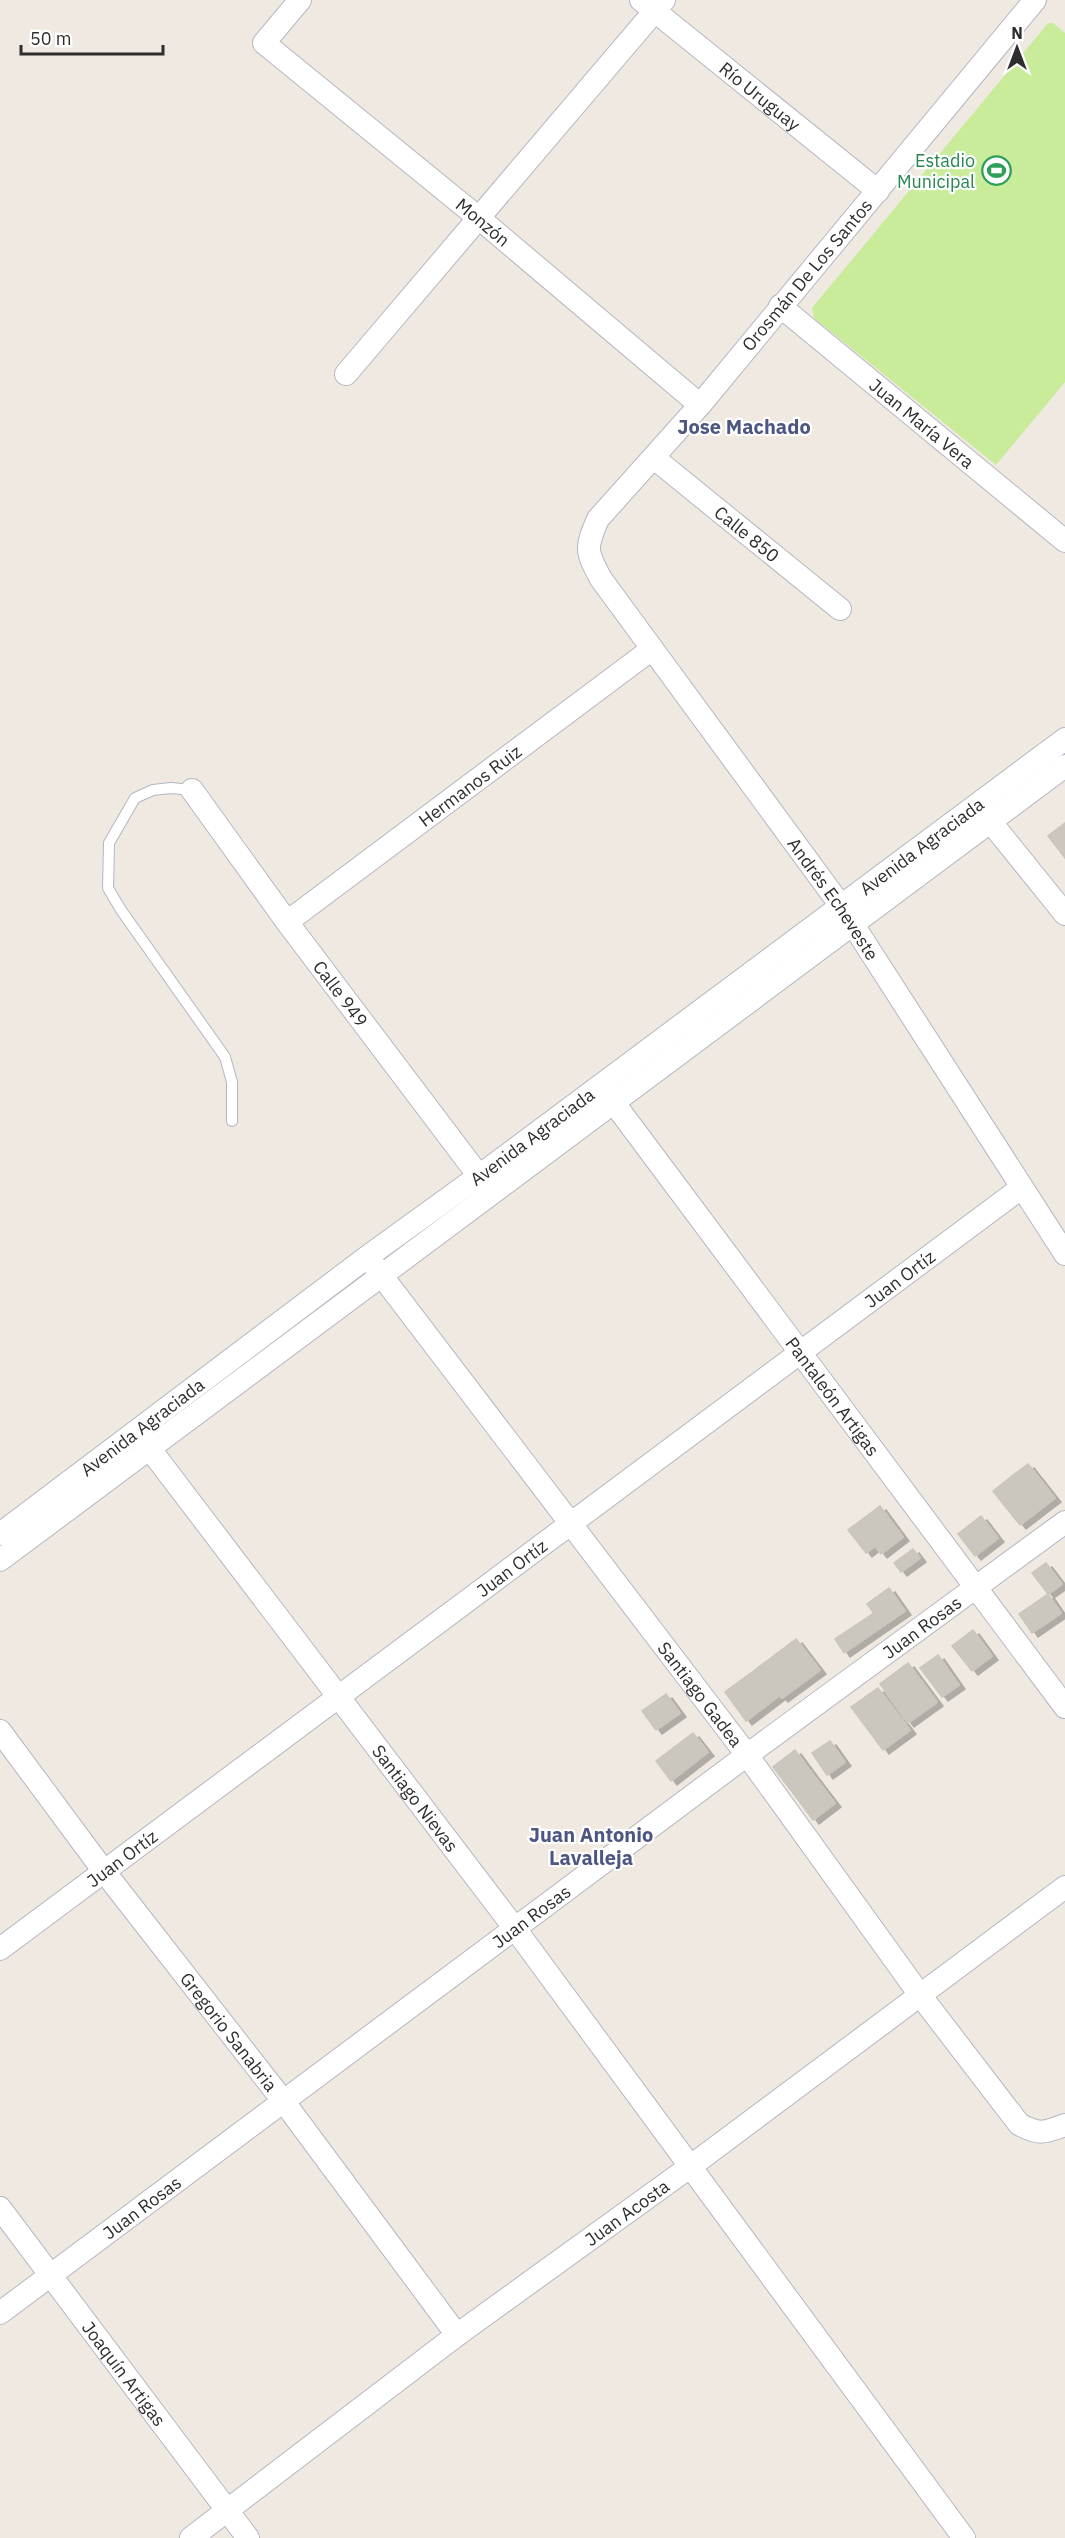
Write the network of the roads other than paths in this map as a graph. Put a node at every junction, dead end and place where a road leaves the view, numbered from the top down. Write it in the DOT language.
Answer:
graph roads {
  1 [pos="300,0"];
  2 [pos="1035,0"];
  3 [pos="654,4"];
  4 [pos="878,190"];
  5 [pos="480,219"];
  6 [pos="780,306"];
  7 [pos="346,374"];
  8 [pos="700,405"];
  9 [pos="654,458"];
  10 [pos="1065,541"];
  11 [pos="587,553"];
  12 [pos="840,609"];
  13 [pos="652,650"];
  14 [pos="1065,739"];
  15 [pos="1065,766"];
  16 [pos="192,790"];
  17 [pos="984,813"];
  18 [pos="841,906"];
  19 [pos="1065,914"];
  20 [pos="287,922"];
  21 [pos="854,925"];
  22 [pos="607,1094"];
  23 [pos="232,1122"];
  24 [pos="486,1185"];
  25 [pos="1021,1188"];
  26 [pos="1065,1254"];
  27 [pos="367,1257"];
  28 [pos="381,1275"];
  29 [pos="798,1352"];
  30 [pos="143,1440"];
  31 [pos="1065,1521"];
  32 [pos="570,1526"];
  33 [pos="0,1534"];
  34 [pos="0,1560"];
  35 [pos="975,1588"];
  36 [pos="338,1696"];
  37 [pos="1065,1707"];
  38 [pos="0,1731"];
  39 [pos="747,1755"];
  40 [pos="104,1870"];
  41 [pos="1065,1887"];
  42 [pos="516,1929"];
  43 [pos="0,1949"];
  44 [pos="920,1995"];
  45 [pos="284,2102"];
  46 [pos="1065,2125"];
  47 [pos="691,2166"];
  48 [pos="0,2208"];
  49 [pos="51,2275"];
  50 [pos="0,2313"];
  51 [pos="457,2335"];
  52 [pos="227,2511"];
  53 [pos="191,2538"];
  54 [pos="248,2538"];
  55 [pos="964,2538"];
  1 -- 5 [label="street, Monzón"];
  2 -- 4 [label="street, Orosmán De Los Santos"];
  3 -- 4 [label="street, Río Uruguay"];
  3 -- 5 [label="street"];
  4 -- 6 [label="street, Orosmán De Los Santos"];
  5 -- 7 [label="street"];
  5 -- 8 [label="street, Monzón"];
  6 -- 8 [label="street, Orosmán De Los Santos"];
  6 -- 10 [label="street, Juan María Vera"];
  8 -- 9 [label="street, Orosmán De Los Santos"];
  9 -- 11 [label="street, Orosmán De Los Santos"];
  9 -- 12 [label="street, Calle 850"];
  11 -- 13 [label="street, Andrés Echeveste"];
  13 -- 18 [label="street, Andrés Echeveste"];
  13 -- 20 [label="street, Hermanos Ruiz"];
  14 -- 17 [label="street, Avenida Agraciada"];
  15 -- 17 [label="street, Avenida Agraciada"];
  16 -- 20 [label="street, Calle 949"];
  16 -- 23 [label="lane"];
  17 -- 18 [label="street, Avenida Agraciada"];
  17 -- 19 [label="street"];
  17 -- 21 [label="street, Avenida Agraciada"];
  18 -- 21 [label="street, Andrés Echeveste"];
  18 -- 22 [label="street, Avenida Agraciada"];
  20 -- 24 [label="street, Calle 949"];
  21 -- 22 [label="street, Avenida Agraciada"];
  21 -- 25 [label="street, Andrés Echeveste"];
  22 -- 24 [label="street, Avenida Agraciada"];
  22 -- 29 [label="street, Pantaleón Artigas"];
  24 -- 27 [label="street, Avenida Agraciada"];
  24 -- 28 [label="street, Avenida Agraciada"];
  25 -- 26 [label="street, Andrés Echeveste"];
  25 -- 29 [label="street, Juan Ortíz"];
  27 -- 28 [label="street, Santiago Gadea"];
  27 -- 30 [label="street, Avenida Agraciada"];
  28 -- 30 [label="street, Avenida Agraciada"];
  28 -- 32 [label="street, Santiago Gadea"];
  29 -- 32 [label="street, Juan Ortíz"];
  29 -- 35 [label="street, Pantaleón Artigas"];
  30 -- 33 [label="street, Avenida Agraciada"];
  30 -- 34 [label="street, Avenida Agraciada"];
  30 -- 36 [label="street, Santiago Nievas"];
  31 -- 35 [label="street, Juan Rosas"];
  32 -- 36 [label="street, Juan Ortíz"];
  32 -- 39 [label="street, Santiago Gadea"];
  35 -- 37 [label="street, Pantaleón Artigas"];
  35 -- 39 [label="street, Juan Rosas"];
  36 -- 40 [label="street, Juan Ortíz"];
  36 -- 42 [label="street, Santiago Nievas"];
  38 -- 40 [label="street, Gregorio Sanabria"];
  39 -- 42 [label="street, Juan Rosas"];
  39 -- 44 [label="street, Santiago Gadea"];
  40 -- 43 [label="street, Juan Ortíz"];
  40 -- 45 [label="street, Gregorio Sanabria"];
  41 -- 44 [label="street, Juan Acosta"];
  42 -- 45 [label="street, Juan Rosas"];
  42 -- 47 [label="street, Santiago Nievas"];
  44 -- 46 [label="street, Santiago Gadea"];
  44 -- 47 [label="street, Juan Acosta"];
  45 -- 49 [label="street, Juan Rosas"];
  45 -- 51 [label="street, Gregorio Sanabria"];
  47 -- 51 [label="street, Juan Acosta"];
  47 -- 55 [label="street, Santiago Nievas"];
  48 -- 49 [label="street, Joaquín Artigas"];
  49 -- 50 [label="street, Juan Rosas"];
  49 -- 52 [label="street, Joaquín Artigas"];
  51 -- 52 [label="street, Juan Acosta"];
  52 -- 53 [label="street, Juan Acosta"];
  52 -- 54 [label="street, Joaquín Artigas"];
}
